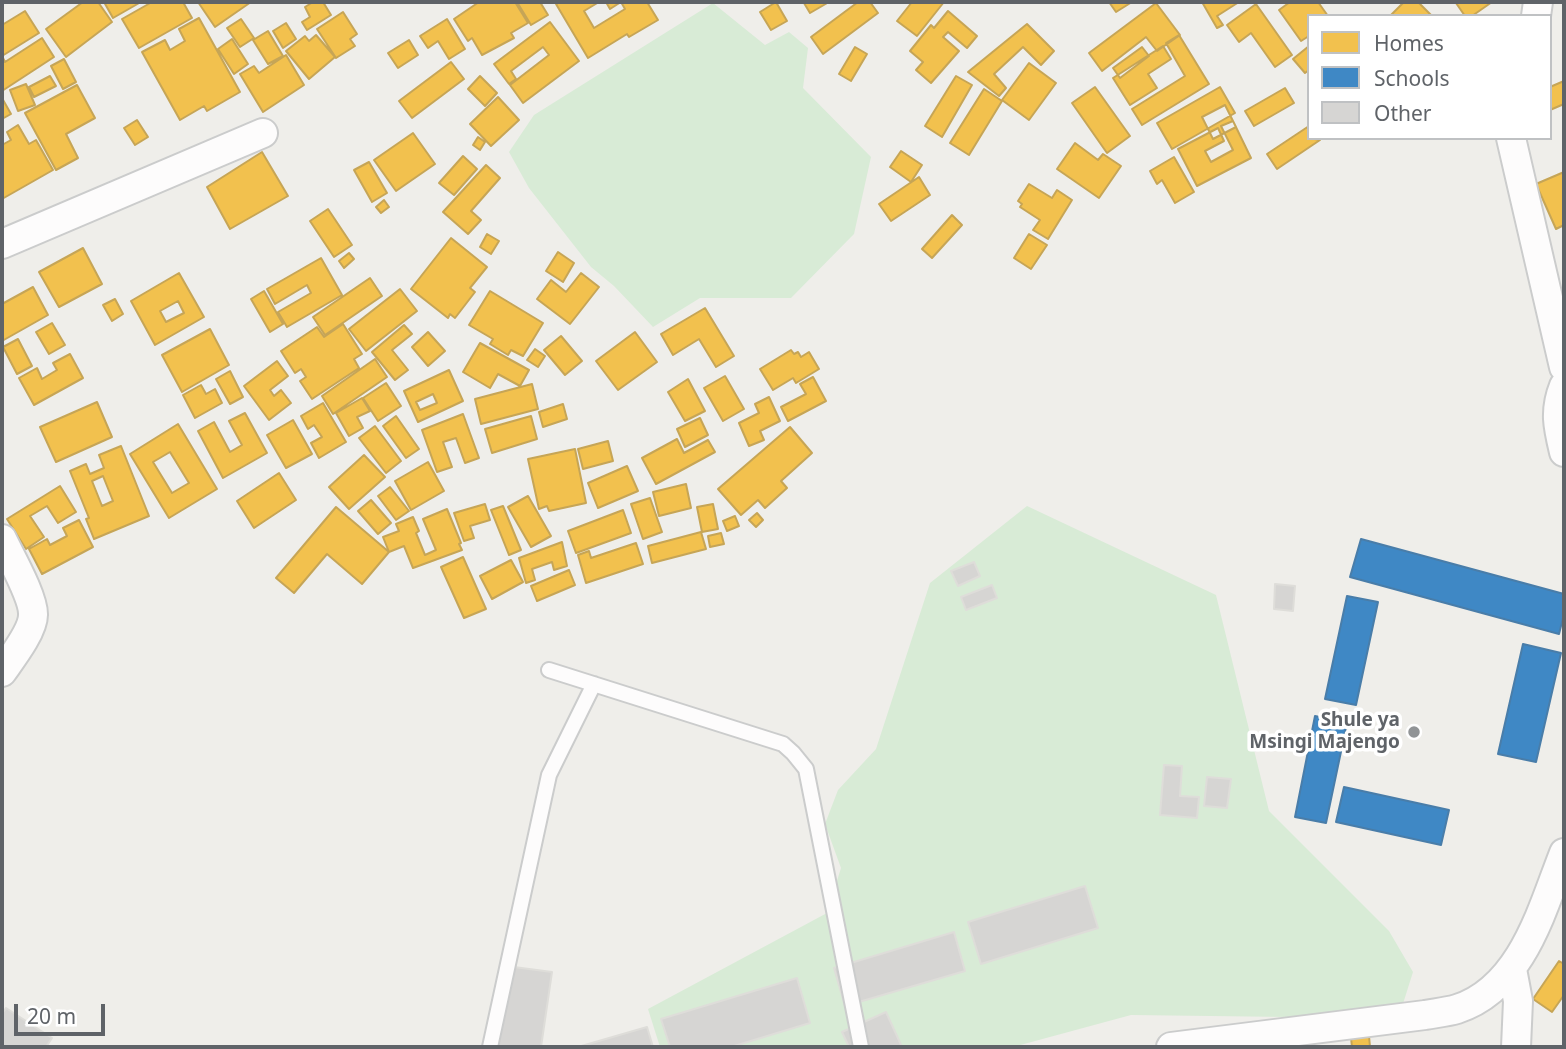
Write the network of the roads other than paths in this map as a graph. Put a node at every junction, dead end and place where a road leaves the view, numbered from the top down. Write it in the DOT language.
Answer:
graph roads {
  1 [pos="263,133"];
  2 [pos="1511,140"];
  3 [pos="2,244"];
  4 [pos="1564,367"];
  5 [pos="1564,386"];
  6 [pos="1564,452"];
  7 [pos="2,539"];
  8 [pos="549,670"];
  9 [pos="2,673"];
  10 [pos="594,684"];
  11 [pos="1564,853"];
  12 [pos="1512,969"];
  13 [pos="490,1047"];
  14 [pos="861,1047"];
  15 [pos="1171,1047"];
  16 [pos="1516,1047"];
  1 -- 3 [label="street"];
  2 -- 4 [label="street"];
  5 -- 6 [label="street"];
  7 -- 9 [label="street"];
  8 -- 10 [label="lane"];
  10 -- 13 [label="lane"];
  10 -- 14 [label="lane"];
  11 -- 12 [label="street"];
  12 -- 15 [label="street"];
  12 -- 16 [label="street"];
}
